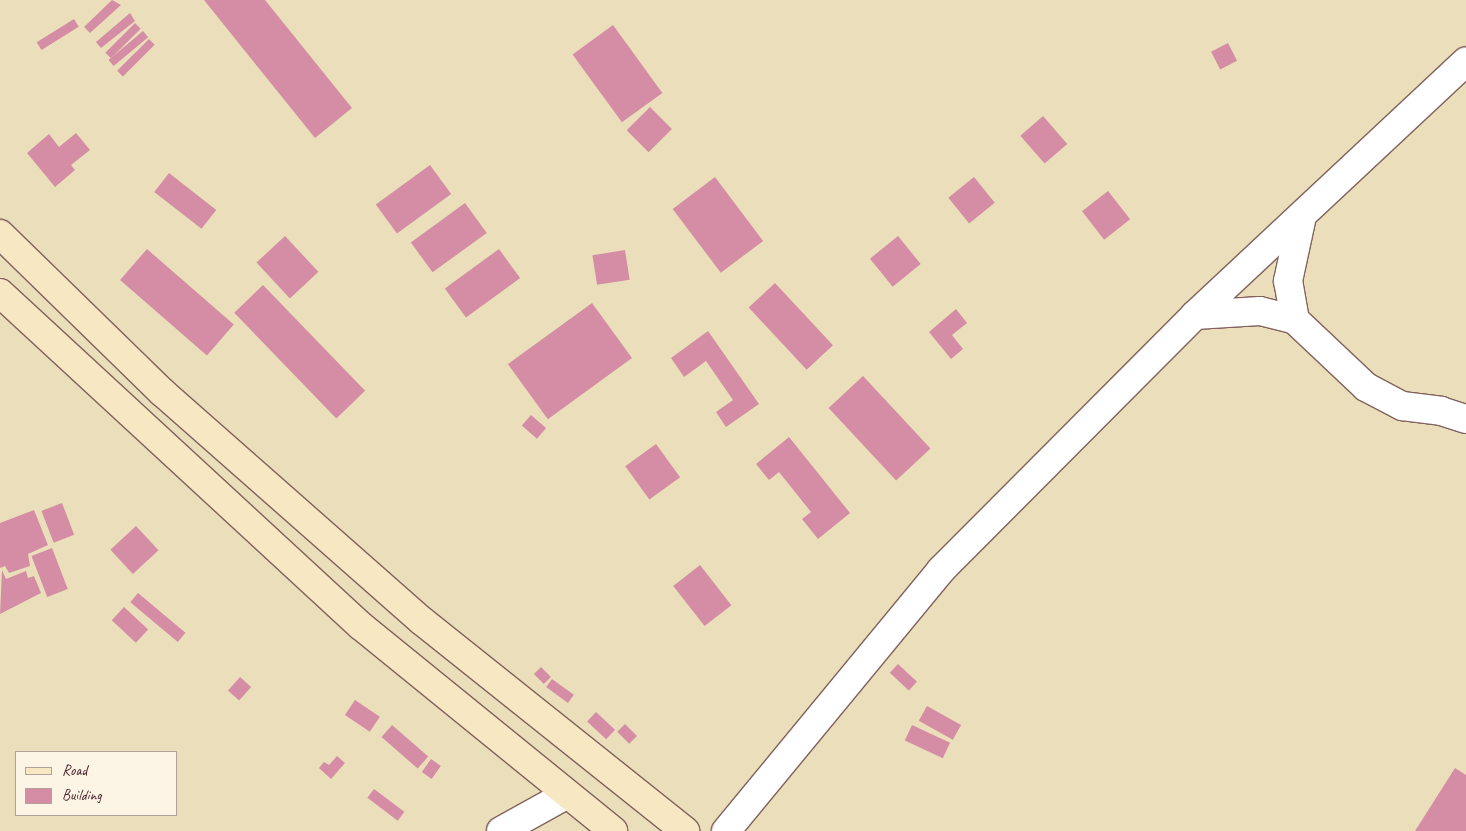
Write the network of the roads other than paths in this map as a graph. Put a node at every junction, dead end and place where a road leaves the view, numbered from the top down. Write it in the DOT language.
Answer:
graph roads {
  1 [pos="1466,61"];
  2 [pos="1302,216"];
  3 [pos="0,234"];
  4 [pos="0,293"];
  5 [pos="1195,315"];
  6 [pos="1295,320"];
  7 [pos="1466,419"];
  8 [pos="566,795"];
  9 [pos="501,831"];
  10 [pos="613,831"];
  11 [pos="685,831"];
  12 [pos="726,831"];
  1 -- 2 [label="street"];
  2 -- 5 [label="street"];
  2 -- 6 [label="street"];
  3 -- 11 [label="main road"];
  4 -- 8 [label="main road"];
  5 -- 6 [label="street"];
  5 -- 12 [label="street"];
  6 -- 7 [label="street"];
  8 -- 9 [label="street"];
  8 -- 10 [label="main road"];
}
